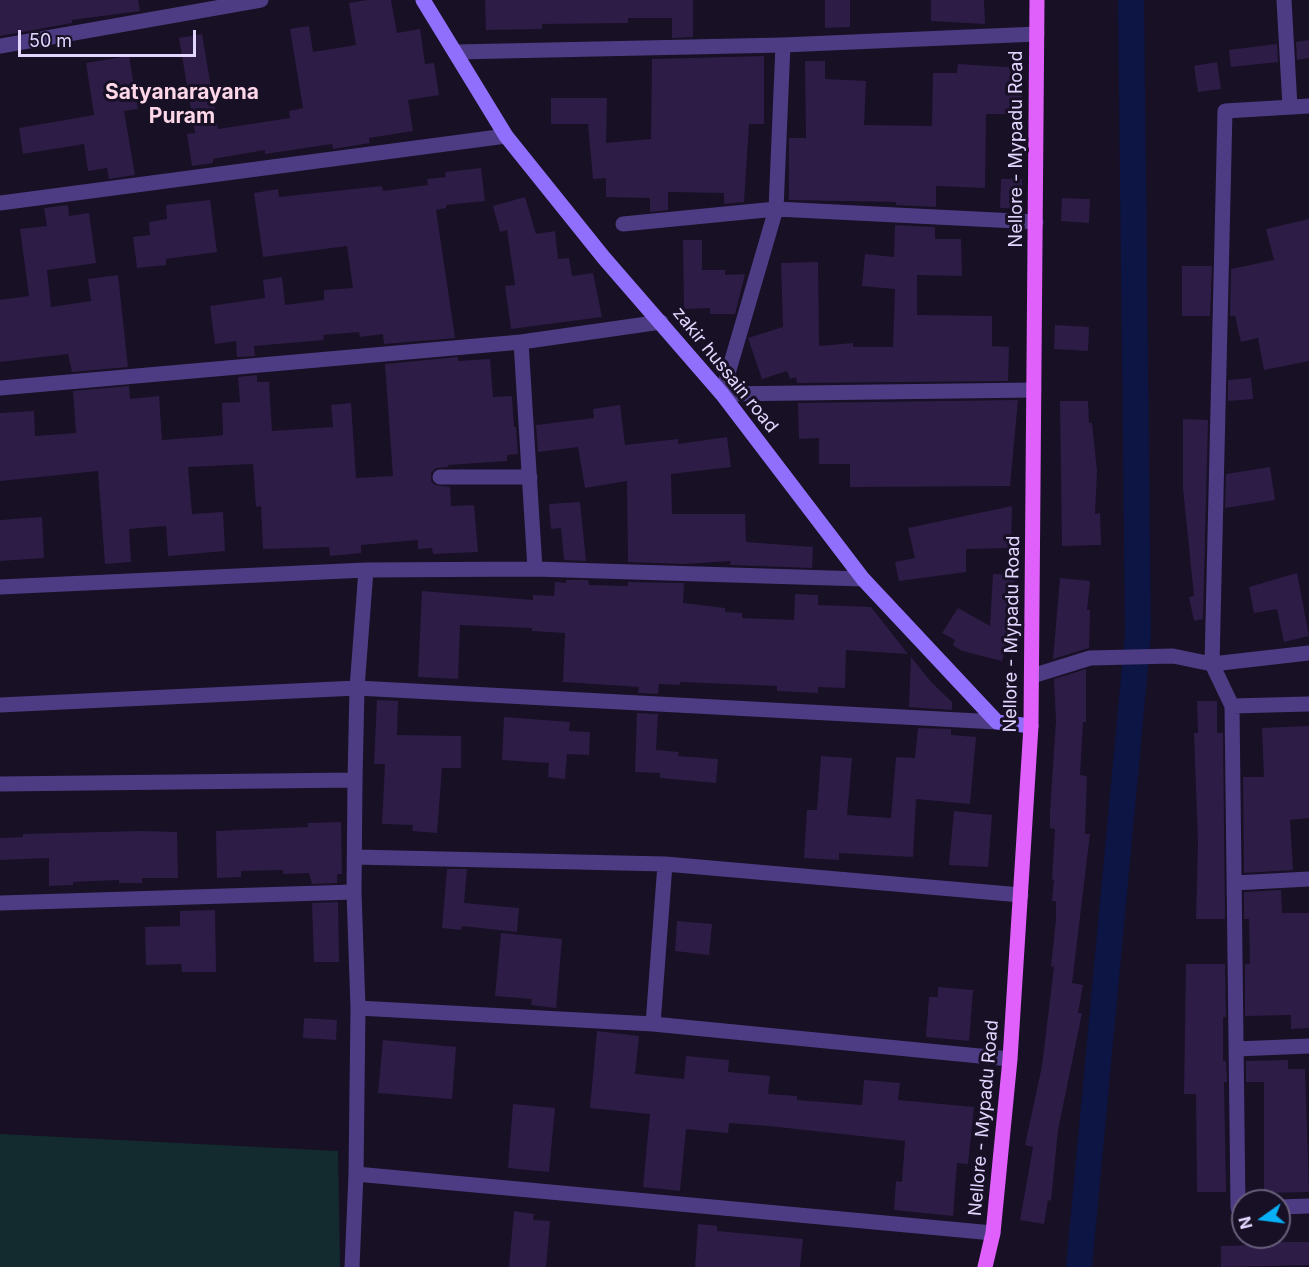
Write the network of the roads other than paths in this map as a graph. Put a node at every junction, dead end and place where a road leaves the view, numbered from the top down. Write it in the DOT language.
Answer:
graph roads {
  1 [pos="261,0"];
  2 [pos="423,0"];
  3 [pos="1037,0"];
  4 [pos="1284,0"];
  5 [pos="1037,34"];
  6 [pos="783,45"];
  7 [pos="0,46"];
  8 [pos="456,52"];
  9 [pos="1309,106"];
  10 [pos="1290,107"];
  11 [pos="506,136"];
  12 [pos="0,203"];
  13 [pos="776,209"];
  14 [pos="1036,222"];
  15 [pos="623,224"];
  16 [pos="661,322"];
  17 [pos="521,342"];
  18 [pos="0,388"];
  19 [pos="1034,390"];
  20 [pos="722,394"];
  21 [pos="440,477"];
  22 [pos="530,477"];
  23 [pos="535,569"];
  24 [pos="366,570"];
  25 [pos="863,579"];
  26 [pos="0,587"];
  27 [pos="1309,653"];
  28 [pos="1212,664"];
  29 [pos="1032,676"];
  30 [pos="357,688"];
  31 [pos="1309,704"];
  32 [pos="0,705"];
  33 [pos="1232,706"];
  34 [pos="997,722"];
  35 [pos="1031,726"];
  36 [pos="355,780"];
  37 [pos="0,784"];
  38 [pos="355,857"];
  39 [pos="665,864"];
  40 [pos="1309,879"];
  41 [pos="1234,883"];
  42 [pos="354,892"];
  43 [pos="1021,895"];
  44 [pos="0,903"];
  45 [pos="358,1008"];
  46 [pos="653,1024"];
  47 [pos="1309,1046"];
  48 [pos="1236,1049"];
  49 [pos="1010,1059"];
  50 [pos="356,1174"];
  51 [pos="1238,1189"];
  52 [pos="1309,1206"];
  53 [pos="1291,1207"];
  54 [pos="993,1233"];
  55 [pos="352,1267"];
  56 [pos="985,1267"];
  1 -- 7 [label="street"];
  2 -- 8 [label="street, zakir hussain road"];
  3 -- 5 [label="main road, Nellore - Mypadu Road"];
  4 -- 10 [label="street"];
  5 -- 6 [label="street"];
  5 -- 14 [label="main road, Nellore - Mypadu Road"];
  6 -- 8 [label="street"];
  6 -- 13 [label="street"];
  8 -- 11 [label="street, zakir hussain road"];
  9 -- 10 [label="street"];
  10 -- 28 [label="street"];
  11 -- 12 [label="street"];
  11 -- 16 [label="street, zakir hussain road"];
  13 -- 14 [label="street"];
  13 -- 15 [label="street"];
  13 -- 20 [label="street"];
  14 -- 19 [label="main road, Nellore - Mypadu Road"];
  16 -- 17 [label="street"];
  16 -- 20 [label="street, zakir hussain road"];
  17 -- 18 [label="street"];
  17 -- 22 [label="street"];
  19 -- 20 [label="street"];
  19 -- 29 [label="main road, Nellore - Mypadu Road"];
  20 -- 25 [label="street, zakir hussain road"];
  21 -- 22 [label="street"];
  22 -- 23 [label="street"];
  23 -- 24 [label="street"];
  23 -- 25 [label="street"];
  24 -- 26 [label="street"];
  24 -- 30 [label="street"];
  25 -- 34 [label="street, zakir hussain road"];
  27 -- 28 [label="street"];
  28 -- 29 [label="street"];
  28 -- 33 [label="street"];
  29 -- 35 [label="main road, Nellore - Mypadu Road"];
  30 -- 32 [label="street"];
  30 -- 34 [label="street"];
  30 -- 36 [label="street"];
  31 -- 33 [label="street"];
  33 -- 41 [label="street"];
  34 -- 35 [label="street"];
  35 -- 43 [label="main road, Nellore - Mypadu Road"];
  36 -- 37 [label="street"];
  36 -- 38 [label="street"];
  38 -- 39 [label="street"];
  38 -- 42 [label="street"];
  39 -- 43 [label="street"];
  39 -- 46 [label="street"];
  40 -- 41 [label="street"];
  41 -- 48 [label="street"];
  42 -- 44 [label="street"];
  42 -- 45 [label="street"];
  43 -- 49 [label="main road, Nellore - Mypadu Road"];
  45 -- 46 [label="street"];
  45 -- 50 [label="street"];
  46 -- 49 [label="street"];
  47 -- 48 [label="street"];
  48 -- 51 [label="street"];
  49 -- 54 [label="main road, Nellore - Mypadu Road"];
  50 -- 54 [label="street"];
  50 -- 55 [label="street"];
  52 -- 53 [label="street"];
  54 -- 56 [label="main road, Nellore - Mypadu Road"];
}
